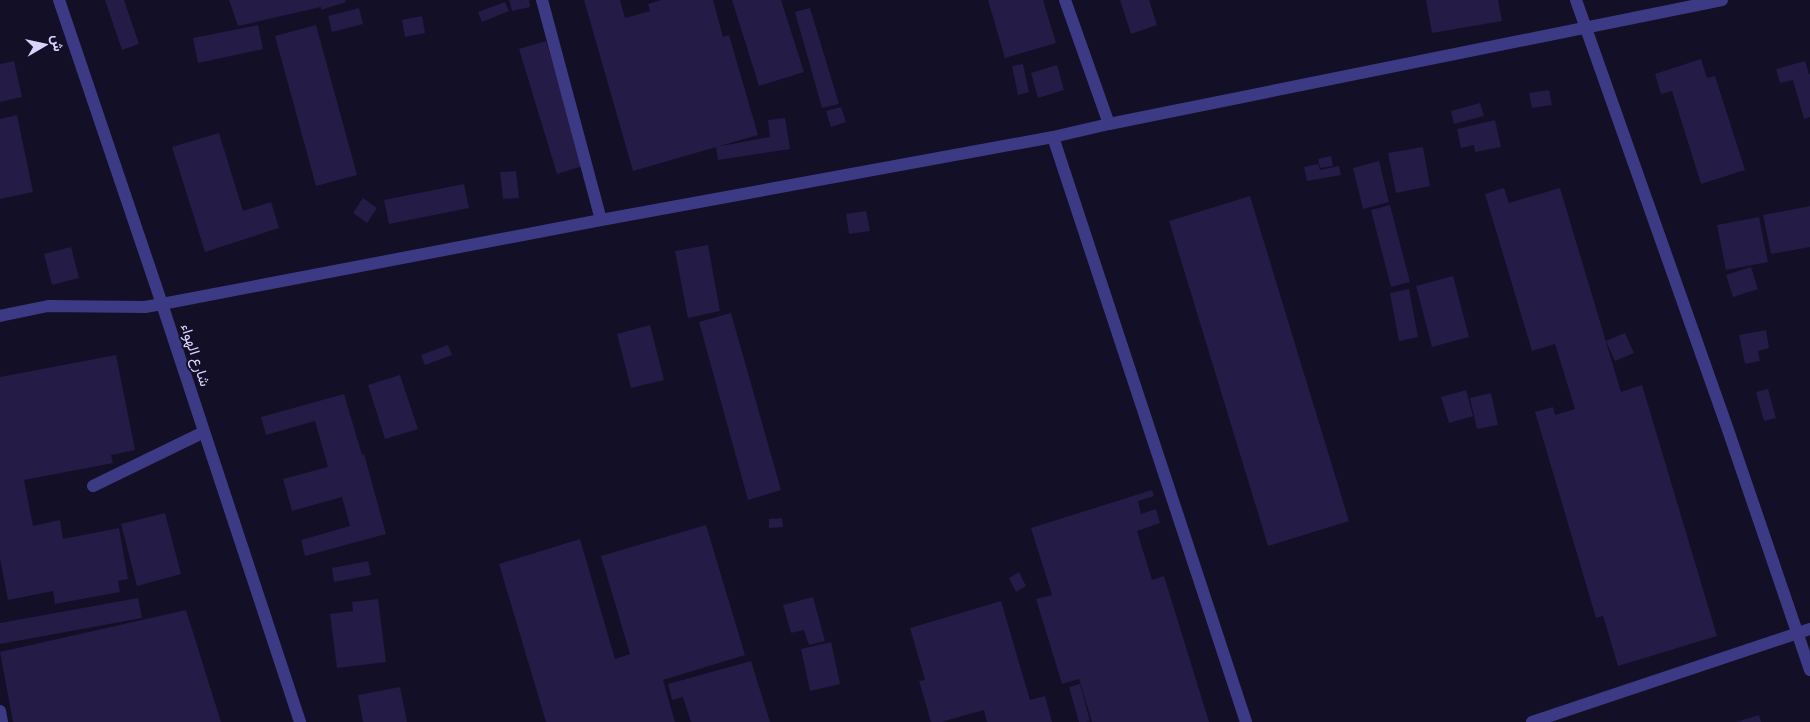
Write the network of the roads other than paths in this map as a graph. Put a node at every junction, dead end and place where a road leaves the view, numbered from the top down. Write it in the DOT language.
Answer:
graph roads {
  1 [pos="59,0"];
  2 [pos="542,0"];
  3 [pos="1066,0"];
  4 [pos="1576,0"];
  5 [pos="1722,0"];
  6 [pos="1586,29"];
  7 [pos="1109,124"];
  8 [pos="1053,137"];
  9 [pos="601,220"];
  10 [pos="162,304"];
  11 [pos="0,316"];
  12 [pos="204,432"];
  13 [pos="93,486"];
  14 [pos="1804,631"];
  15 [pos="1810,670"];
  16 [pos="0,711"];
  17 [pos="2,722"];
  18 [pos="300,722"];
  19 [pos="1246,722"];
  20 [pos="1532,722"];
  1 -- 10 [label="street, شارع الهواء"];
  2 -- 9 [label="street"];
  3 -- 7 [label="street"];
  4 -- 6 [label="street"];
  5 -- 6 [label="street"];
  6 -- 7 [label="street"];
  6 -- 14 [label="street"];
  7 -- 8 [label="street"];
  8 -- 9 [label="street"];
  8 -- 19 [label="street"];
  9 -- 10 [label="street"];
  10 -- 11 [label="street"];
  10 -- 12 [label="street, شارع الهواء"];
  12 -- 13 [label="street"];
  12 -- 18 [label="street, شارع الهواء"];
  14 -- 15 [label="street"];
  14 -- 20 [label="street"];
  16 -- 17 [label="street"];
}
